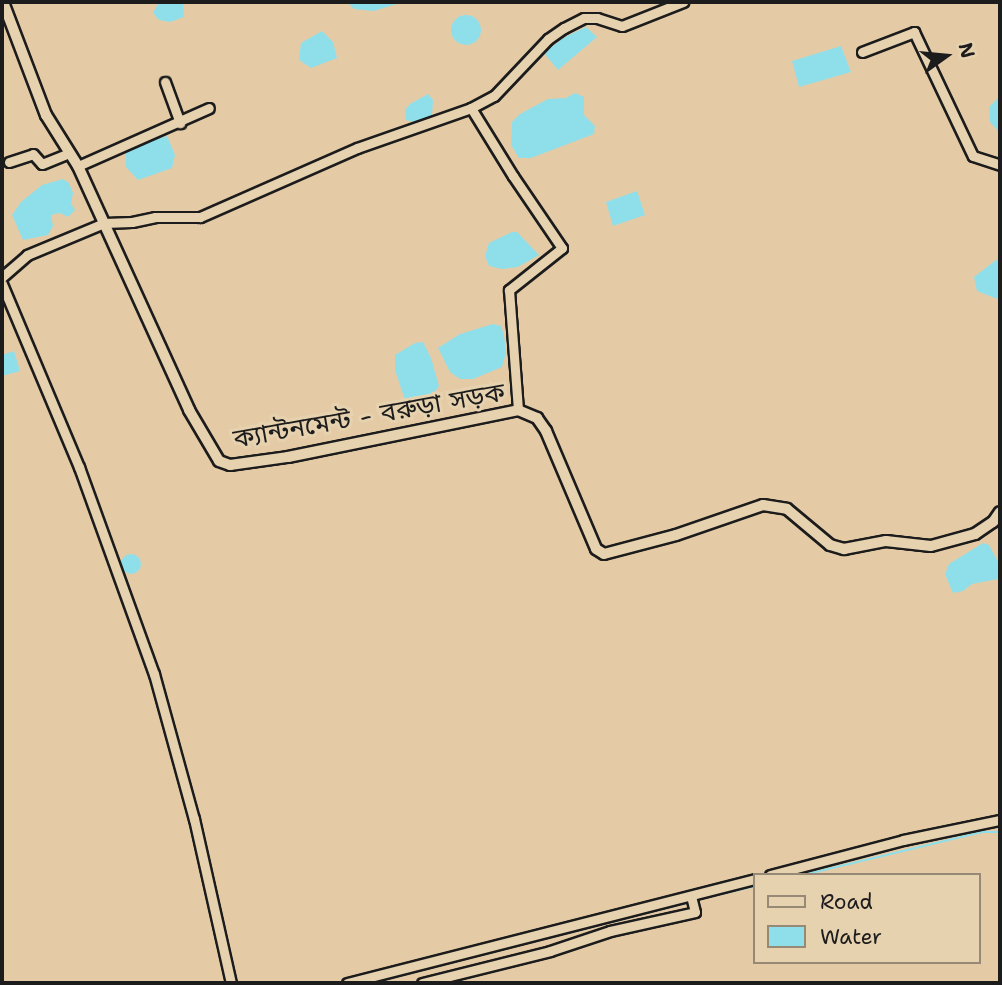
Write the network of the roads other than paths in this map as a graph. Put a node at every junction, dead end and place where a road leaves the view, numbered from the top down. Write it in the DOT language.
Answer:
graph roads {
  1 [pos="3,2"];
  2 [pos="682,2"];
  3 [pos="862,52"];
  4 [pos="165,82"];
  5 [pos="471,107"];
  6 [pos="209,108"];
  7 [pos="180,123"];
  8 [pos="69,153"];
  9 [pos="9,162"];
  10 [pos="1000,165"];
  11 [pos="78,166"];
  12 [pos="104,223"];
  13 [pos="2,277"];
  14 [pos="2,284"];
  15 [pos="518,410"];
  16 [pos="1000,512"];
  17 [pos="1000,820"];
  18 [pos="778,873"];
  19 [pos="754,879"];
  20 [pos="692,902"];
  21 [pos="231,983"];
  22 [pos="347,983"];
  23 [pos="422,983"];
  1 -- 8 [label="main road, ক্যান্টনমেন্ট - বরুড়া সড়ক"];
  2 -- 5 [label="street"];
  3 -- 10 [label="street"];
  4 -- 7 [label="street"];
  5 -- 12 [label="street"];
  5 -- 15 [label="street"];
  6 -- 7 [label="street"];
  7 -- 11 [label="street"];
  8 -- 9 [label="street"];
  8 -- 11 [label="main road, ক্যান্টনমেন্ট - বরুড়া সড়ক"];
  11 -- 12 [label="main road, ক্যান্টনমেন্ট - বরুড়া সড়ক"];
  12 -- 13 [label="street"];
  12 -- 15 [label="main road, ক্যান্টনমেন্ট - বরুড়া সড়ক"];
  14 -- 21 [label="street"];
  15 -- 16 [label="main road, ক্যান্টনমেন্ট - বরুড়া সড়ক"];
  17 -- 18 [label="street"];
  19 -- 20 [label="street"];
  20 -- 22 [label="street"];
  20 -- 23 [label="street"];
}
